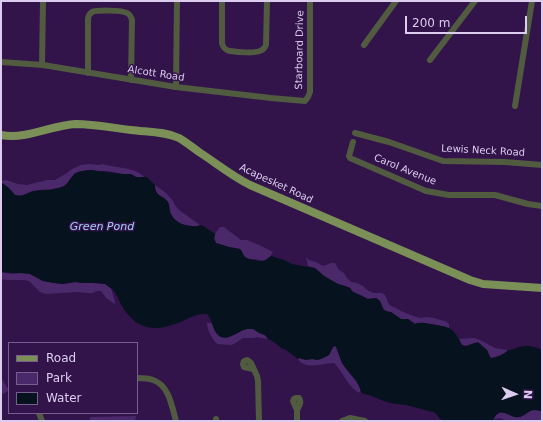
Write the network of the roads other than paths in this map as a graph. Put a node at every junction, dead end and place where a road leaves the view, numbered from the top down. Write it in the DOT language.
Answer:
graph roads {
  1 [pos="43,1"];
  2 [pos="177,1"];
  3 [pos="222,1"];
  4 [pos="267,1"];
  5 [pos="310,1"];
  6 [pos="396,1"];
  7 [pos="475,1"];
  8 [pos="532,1"];
  9 [pos="364,45"];
  10 [pos="430,60"];
  11 [pos="1,62"];
  12 [pos="42,65"];
  13 [pos="88,73"];
  14 [pos="131,80"];
  15 [pos="176,87"];
  16 [pos="307,99"];
  17 [pos="515,106"];
  18 [pos="355,133"];
  19 [pos="1,135"];
  20 [pos="353,142"];
  21 [pos="542,164"];
  22 [pos="542,206"];
  23 [pos="542,288"];
  24 [pos="253,369"];
  25 [pos="138,378"];
  26 [pos="297,410"];
  27 [pos="176,421"];
  28 [pos="258,421"];
  29 [pos="297,421"];
  30 [pos="342,421"];
  31 [pos="365,421"];
  1 -- 12 [label="street"];
  2 -- 15 [label="street"];
  3 -- 4 [label="street"];
  5 -- 16 [label="street, Starboard Drive"];
  6 -- 9 [label="street"];
  7 -- 10 [label="street"];
  8 -- 17 [label="street"];
  11 -- 12 [label="street, Alcott Road"];
  12 -- 13 [label="street, Alcott Road"];
  13 -- 14 [label="street, Alcott Road"];
  13 -- 14 [label="street"];
  14 -- 15 [label="street, Alcott Road"];
  15 -- 16 [label="street, Alcott Road"];
  18 -- 21 [label="street, Lewis Neck Road"];
  19 -- 23 [label="main road, Acapesket Road"];
  20 -- 22 [label="street, Carol Avenue"];
  24 -- 28 [label="street"];
  25 -- 27 [label="street"];
  26 -- 29 [label="street"];
  30 -- 31 [label="street"];
}
